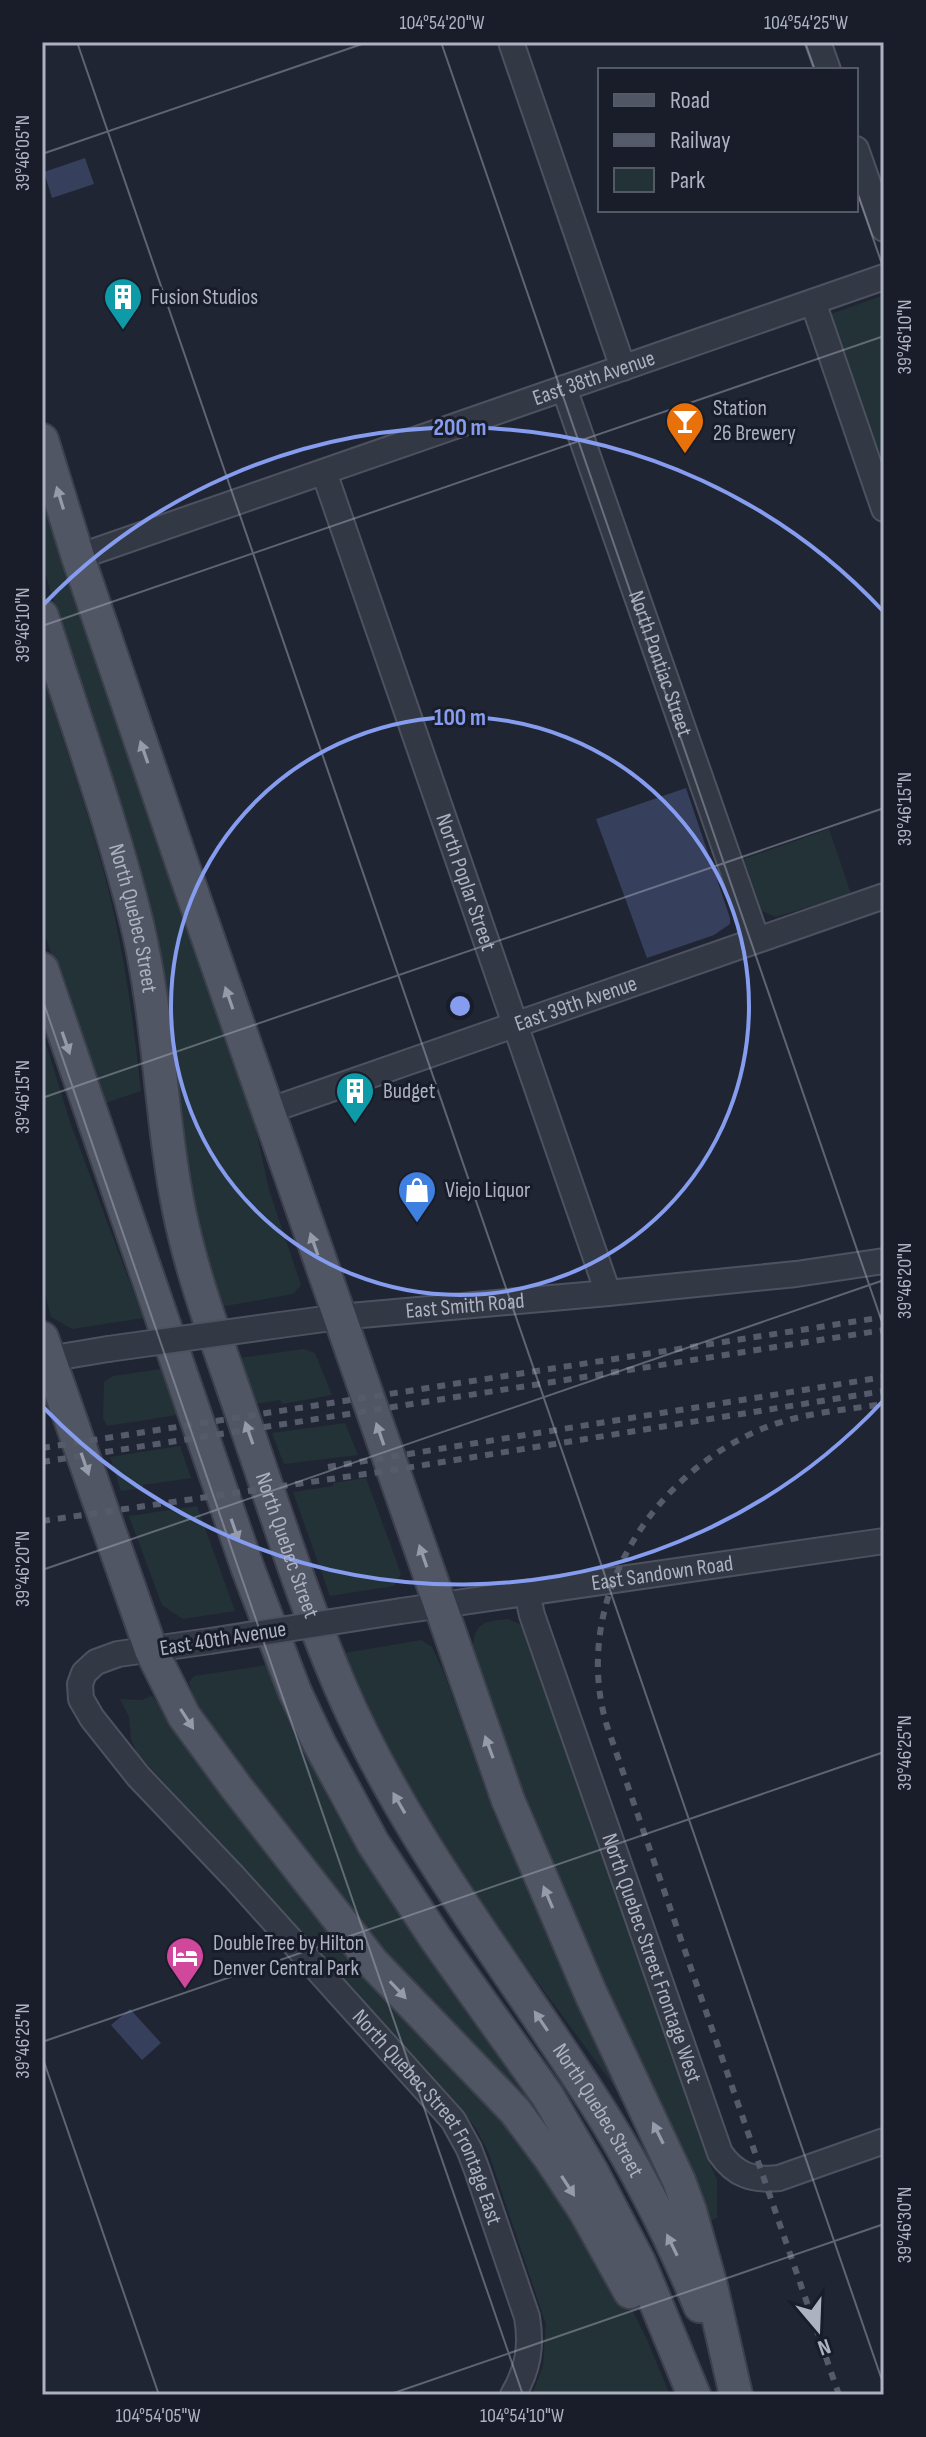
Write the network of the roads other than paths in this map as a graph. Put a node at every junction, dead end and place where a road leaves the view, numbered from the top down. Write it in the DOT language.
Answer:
graph roads {
  1 [pos="511,42"];
  2 [pos="818,42"];
  3 [pos="827,68"];
  4 [pos="858,155"];
  5 [pos="884,229"];
  6 [pos="884,277"];
  7 [pos="813,302"];
  8 [pos="623,368"];
  9 [pos="564,388"];
  10 [pos="42,440"];
  11 [pos="324,472"];
  12 [pos="884,509"];
  13 [pos="78,557"];
  14 [pos="42,616"];
  15 [pos="884,896"];
  16 [pos="757,940"];
  17 [pos="42,969"];
  18 [pos="515,1025"];
  19 [pos="268,1111"];
  20 [pos="884,1261"];
  21 [pos="608,1293"];
  22 [pos="339,1317"];
  23 [pos="44,1353"];
  24 [pos="884,1541"];
  25 [pos="527,1593"];
  26 [pos="440,1606"];
  27 [pos="151,1650"];
  28 [pos="81,1699"];
  29 [pos="884,2141"];
  30 [pos="513,2395"];
  31 [pos="681,2395"];
  32 [pos="694,2395"];
  33 [pos="735,2395"];
  1 -- 8 [label="street"];
  2 -- 3 [label="street"];
  4 -- 5 [label="street"];
  6 -- 7 [label="street, East 38th Avenue"];
  7 -- 8 [label="street, East 38th Avenue"];
  7 -- 12 [label="street"];
  8 -- 9 [label="street, East 38th Avenue"];
  9 -- 11 [label="street, East 38th Avenue"];
  9 -- 16 [label="street, North Pontiac Street"];
  13 -- 10 [label="main road, one-way"];
  11 -- 13 [label="street, East 38th Avenue"];
  11 -- 18 [label="street, North Poplar Street"];
  19 -- 13 [label="main road, one-way"];
  33 -- 14 [label="main road, North Quebec Street, one-way"];
  15 -- 16 [label="street, East 39th Avenue"];
  16 -- 18 [label="street, East 39th Avenue"];
  17 -- 32 [label="main road, North Quebec Street, one-way"];
  18 -- 19 [label="street, East 39th Avenue"];
  18 -- 21 [label="street, North Poplar Street"];
  22 -- 19 [label="main road, one-way"];
  20 -- 21 [label="street, East Smith Road"];
  21 -- 22 [label="street, East Smith Road"];
  22 -- 23 [label="street, East Smith Road, bridge"];
  26 -- 22 [label="main road, one-way"];
  23 -- 27 [label="main road, one-way"];
  24 -- 25 [label="street, East Sandown Road"];
  25 -- 26 [label="street, East Sandown Road"];
  25 -- 29 [label="street, North Quebec Street Frontage West"];
  26 -- 27 [label="street, East 40th Avenue, bridge"];
  33 -- 26 [label="main road, one-way"];
  27 -- 28 [label="street, East 40th Avenue"];
  27 -- 31 [label="main road, one-way"];
  28 -- 30 [label="street, North Quebec Street Frontage East"];
}
